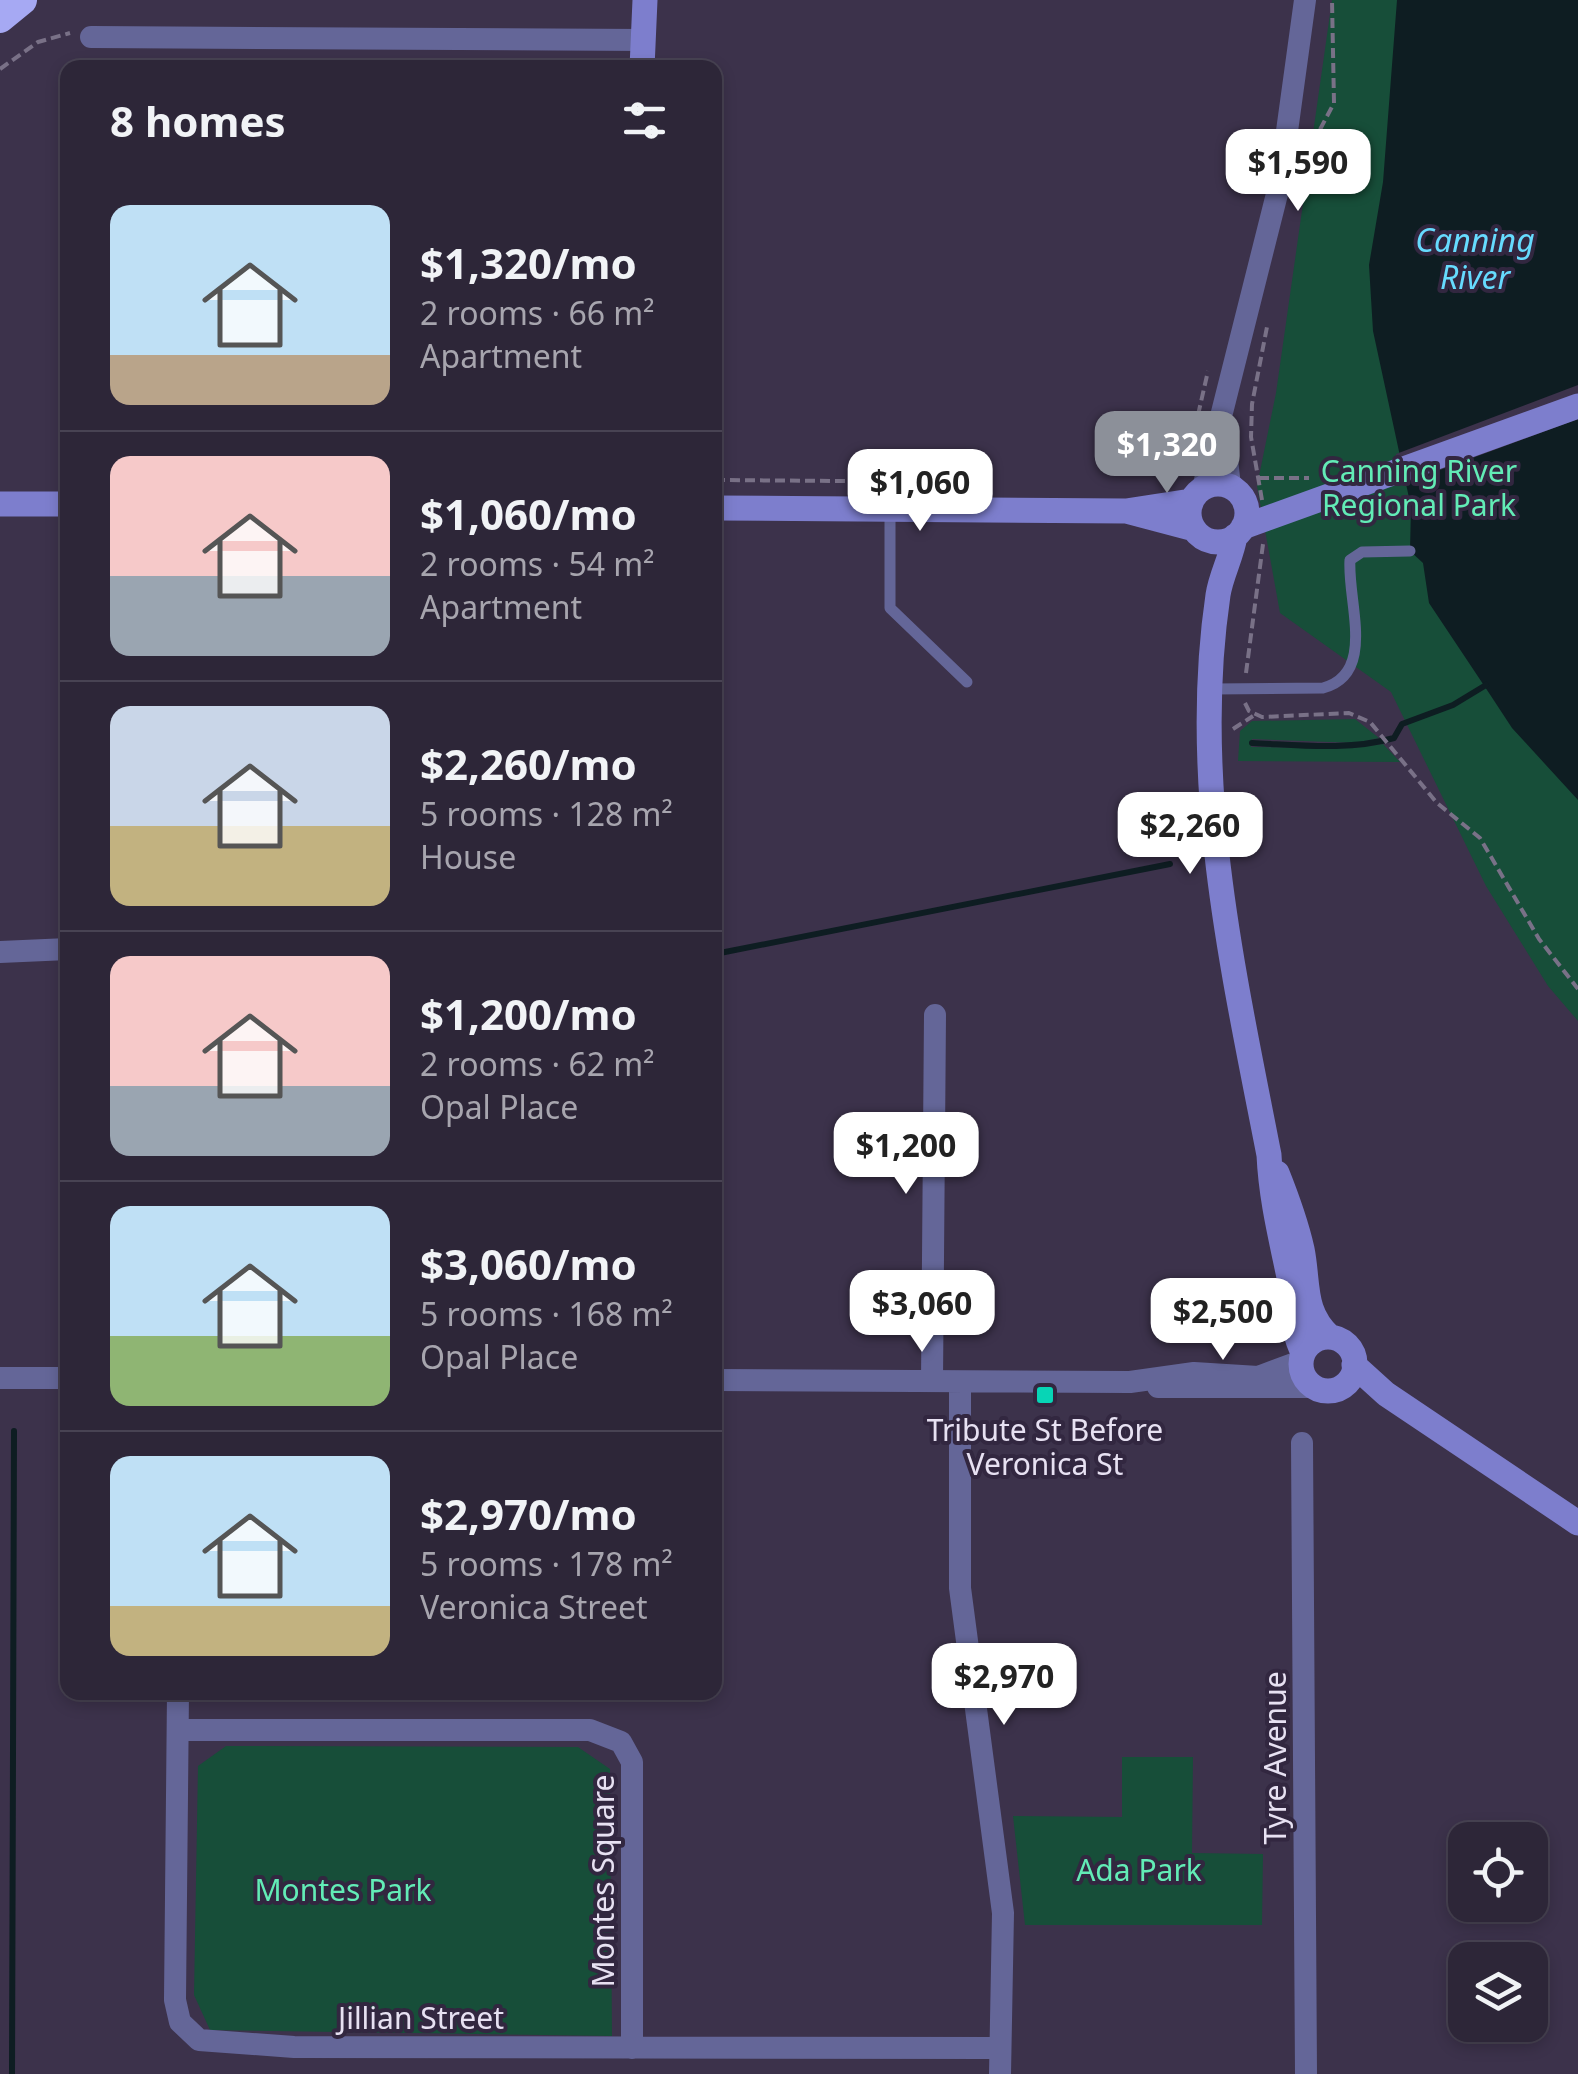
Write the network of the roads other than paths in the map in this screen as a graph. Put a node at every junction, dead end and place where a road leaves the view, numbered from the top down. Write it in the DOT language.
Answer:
graph roads {
  1 [pos="22,0"];
  2 [pos="645,0"];
  3 [pos="1306,0"];
  4 [pos="0,18"];
  5 [pos="91,37"];
  6 [pos="644,40"];
  7 [pos="643,60"];
  8 [pos="1578,406"];
  9 [pos="1221,416"];
  10 [pos="1245,486"];
  11 [pos="1197,494"];
  12 [pos="1319,500"];
  13 [pos="0,504"];
  14 [pos="60,504"];
  15 [pos="890,506"];
  16 [pos="722,508"];
  17 [pos="1126,511"];
  18 [pos="1195,531"];
  19 [pos="1248,535"];
  20 [pos="1410,551"];
  21 [pos="1218,592"];
  22 [pos="966,682"];
  23 [pos="1213,689"];
  24 [pos="60,949"];
  25 [pos="0,952"];
  26 [pos="935,1015"];
  27 [pos="1269,1155"];
  28 [pos="1330,1337"];
  29 [pos="1302,1357"];
  30 [pos="1349,1375"];
  31 [pos="0,1378"];
  32 [pos="60,1378"];
  33 [pos="722,1380"];
  34 [pos="932,1381"];
  35 [pos="960,1382"];
  36 [pos="1130,1382"];
  37 [pos="1315,1387"];
  38 [pos="1302,1442"];
  39 [pos="1578,1523"];
  40 [pos="178,1700"];
  41 [pos="178,1730"];
  42 [pos="632,2048"];
  43 [pos="1000,2048"];
  44 [pos="1000,2074"];
  45 [pos="1306,2074"];
  1 -- 4 [label="highway"];
  2 -- 6 [label="street"];
  3 -- 9 [label="street"];
  5 -- 6 [label="street"];
  6 -- 7 [label="street"];
  8 -- 12 [label="street"];
  9 -- 10 [label="street"];
  9 -- 11 [label="street"];
  10 -- 11 [label="street"];
  10 -- 12 [label="street"];
  10 -- 19 [label="street"];
  11 -- 17 [label="street"];
  11 -- 18 [label="street"];
  12 -- 19 [label="street"];
  13 -- 14 [label="street"];
  15 -- 16 [label="street"];
  15 -- 17 [label="street"];
  15 -- 22 [label="lane"];
  17 -- 18 [label="street"];
  18 -- 19 [label="street"];
  18 -- 21 [label="street"];
  19 -- 21 [label="street"];
  20 -- 23 [label="lane"];
  21 -- 23 [label="street"];
  23 -- 27 [label="street"];
  24 -- 25 [label="street"];
  26 -- 34 [label="street"];
  27 -- 28 [label="street"];
  27 -- 29 [label="street"];
  28 -- 29 [label="street"];
  28 -- 30 [label="street"];
  29 -- 36 [label="street"];
  29 -- 37 [label="street"];
  30 -- 37 [label="street"];
  30 -- 39 [label="street"];
  31 -- 32 [label="street"];
  33 -- 34 [label="street"];
  34 -- 35 [label="street"];
  35 -- 36 [label="street"];
  35 -- 43 [label="street"];
  36 -- 37 [label="street"];
  38 -- 45 [label="street, Tyre Avenue"];
  40 -- 41 [label="street, Jillian Street"];
  41 -- 42 [label="street, Jillian Street"];
  41 -- 42 [label="street, Montes Square"];
  42 -- 43 [label="street, Jillian Street"];
  43 -- 44 [label="street"];
}
